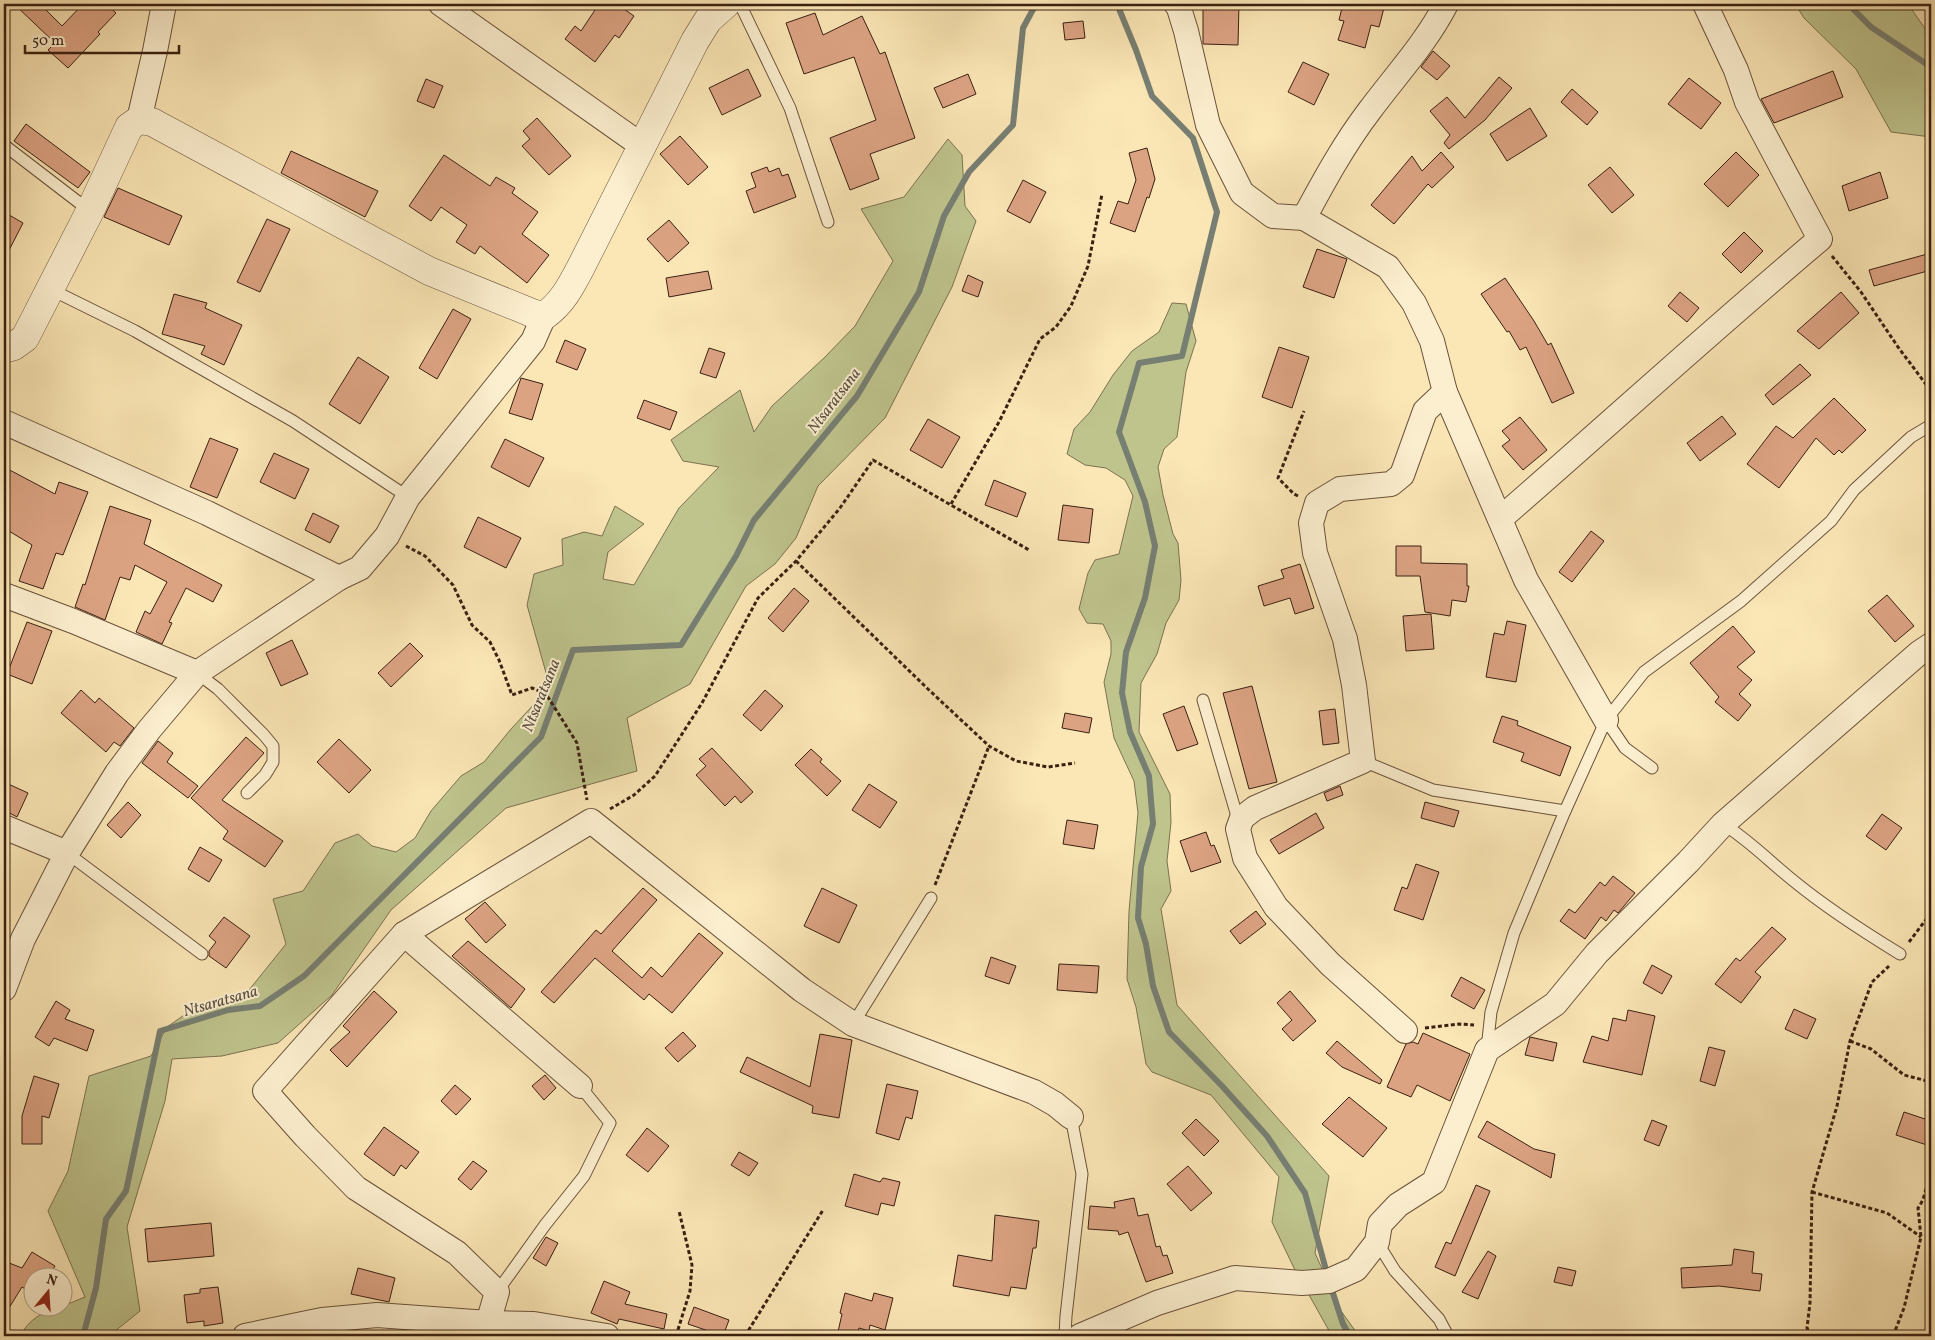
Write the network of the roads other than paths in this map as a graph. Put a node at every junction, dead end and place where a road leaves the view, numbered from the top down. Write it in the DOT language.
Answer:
graph roads {
  1 [pos="164,4"];
  2 [pos="441,4"];
  3 [pos="726,4"];
  4 [pos="740,4"];
  5 [pos="1176,4"];
  6 [pos="1446,4"];
  7 [pos="1705,4"];
  8 [pos="139,120"];
  9 [pos="4,145"];
  10 [pos="641,145"];
  11 [pos="90,211"];
  12 [pos="1304,218"];
  13 [pos="828,222"];
  14 [pos="50,289"];
  15 [pos="544,316"];
  16 [pos="4,349"];
  17 [pos="1445,392"];
  18 [pos="4,422"];
  19 [pos="1931,425"];
  20 [pos="408,497"];
  21 [pos="1500,519"];
  22 [pos="339,578"];
  23 [pos="4,595"];
  24 [pos="1931,645"];
  25 [pos="196,673"];
  26 [pos="1203,700"];
  27 [pos="1606,720"];
  28 [pos="1363,761"];
  29 [pos="1652,768"];
  30 [pos="247,793"];
  31 [pos="1565,811"];
  32 [pos="1240,824"];
  33 [pos="1722,824"];
  34 [pos="4,828"];
  35 [pos="68,853"];
  36 [pos="932,898"];
  37 [pos="404,934"];
  38 [pos="202,954"];
  39 [pos="1900,954"];
  40 [pos="4,989"];
  41 [pos="853,1024"];
  42 [pos="1405,1031"];
  43 [pos="1487,1050"];
  44 [pos="580,1086"];
  45 [pos="1070,1117"];
  46 [pos="1377,1242"];
  47 [pos="497,1292"];
  48 [pos="488,1323"];
  49 [pos="244,1336"];
  50 [pos="607,1336"];
  51 [pos="1065,1336"];
  52 [pos="1080,1336"];
  53 [pos="1448,1336"];
  1 -- 8 [label="street"];
  2 -- 10 [label="street"];
  3 -- 10 [label="street"];
  4 -- 13 [label="lane"];
  5 -- 12 [label="street"];
  6 -- 12 [label="street"];
  7 -- 21 [label="street"];
  8 -- 11 [label="street"];
  8 -- 15 [label="street"];
  9 -- 11 [label="lane"];
  10 -- 15 [label="street"];
  11 -- 14 [label="street"];
  12 -- 17 [label="street"];
  14 -- 16 [label="street"];
  14 -- 20 [label="lane"];
  15 -- 20 [label="street"];
  17 -- 21 [label="street"];
  17 -- 28 [label="street"];
  18 -- 22 [label="street"];
  19 -- 27 [label="lane"];
  20 -- 22 [label="street"];
  21 -- 27 [label="street"];
  22 -- 25 [label="street"];
  23 -- 25 [label="street"];
  24 -- 33 [label="street"];
  25 -- 30 [label="lane"];
  25 -- 35 [label="street"];
  26 -- 32 [label="lane"];
  27 -- 29 [label="lane"];
  27 -- 31 [label="lane"];
  28 -- 31 [label="lane"];
  28 -- 32 [label="street"];
  31 -- 43 [label="lane"];
  32 -- 42 [label="street"];
  33 -- 39 [label="lane"];
  33 -- 43 [label="street"];
  34 -- 35 [label="street"];
  35 -- 38 [label="lane"];
  35 -- 40 [label="street"];
  36 -- 41 [label="lane"];
  37 -- 41 [label="street"];
  37 -- 44 [label="street"];
  37 -- 47 [label="street"];
  41 -- 45 [label="street"];
  43 -- 46 [label="street"];
  44 -- 47 [label="lane"];
  45 -- 51 [label="lane"];
  46 -- 52 [label="street"];
  46 -- 53 [label="lane"];
  47 -- 48 [label="street"];
  48 -- 49 [label="street"];
  48 -- 50 [label="street"];
}
